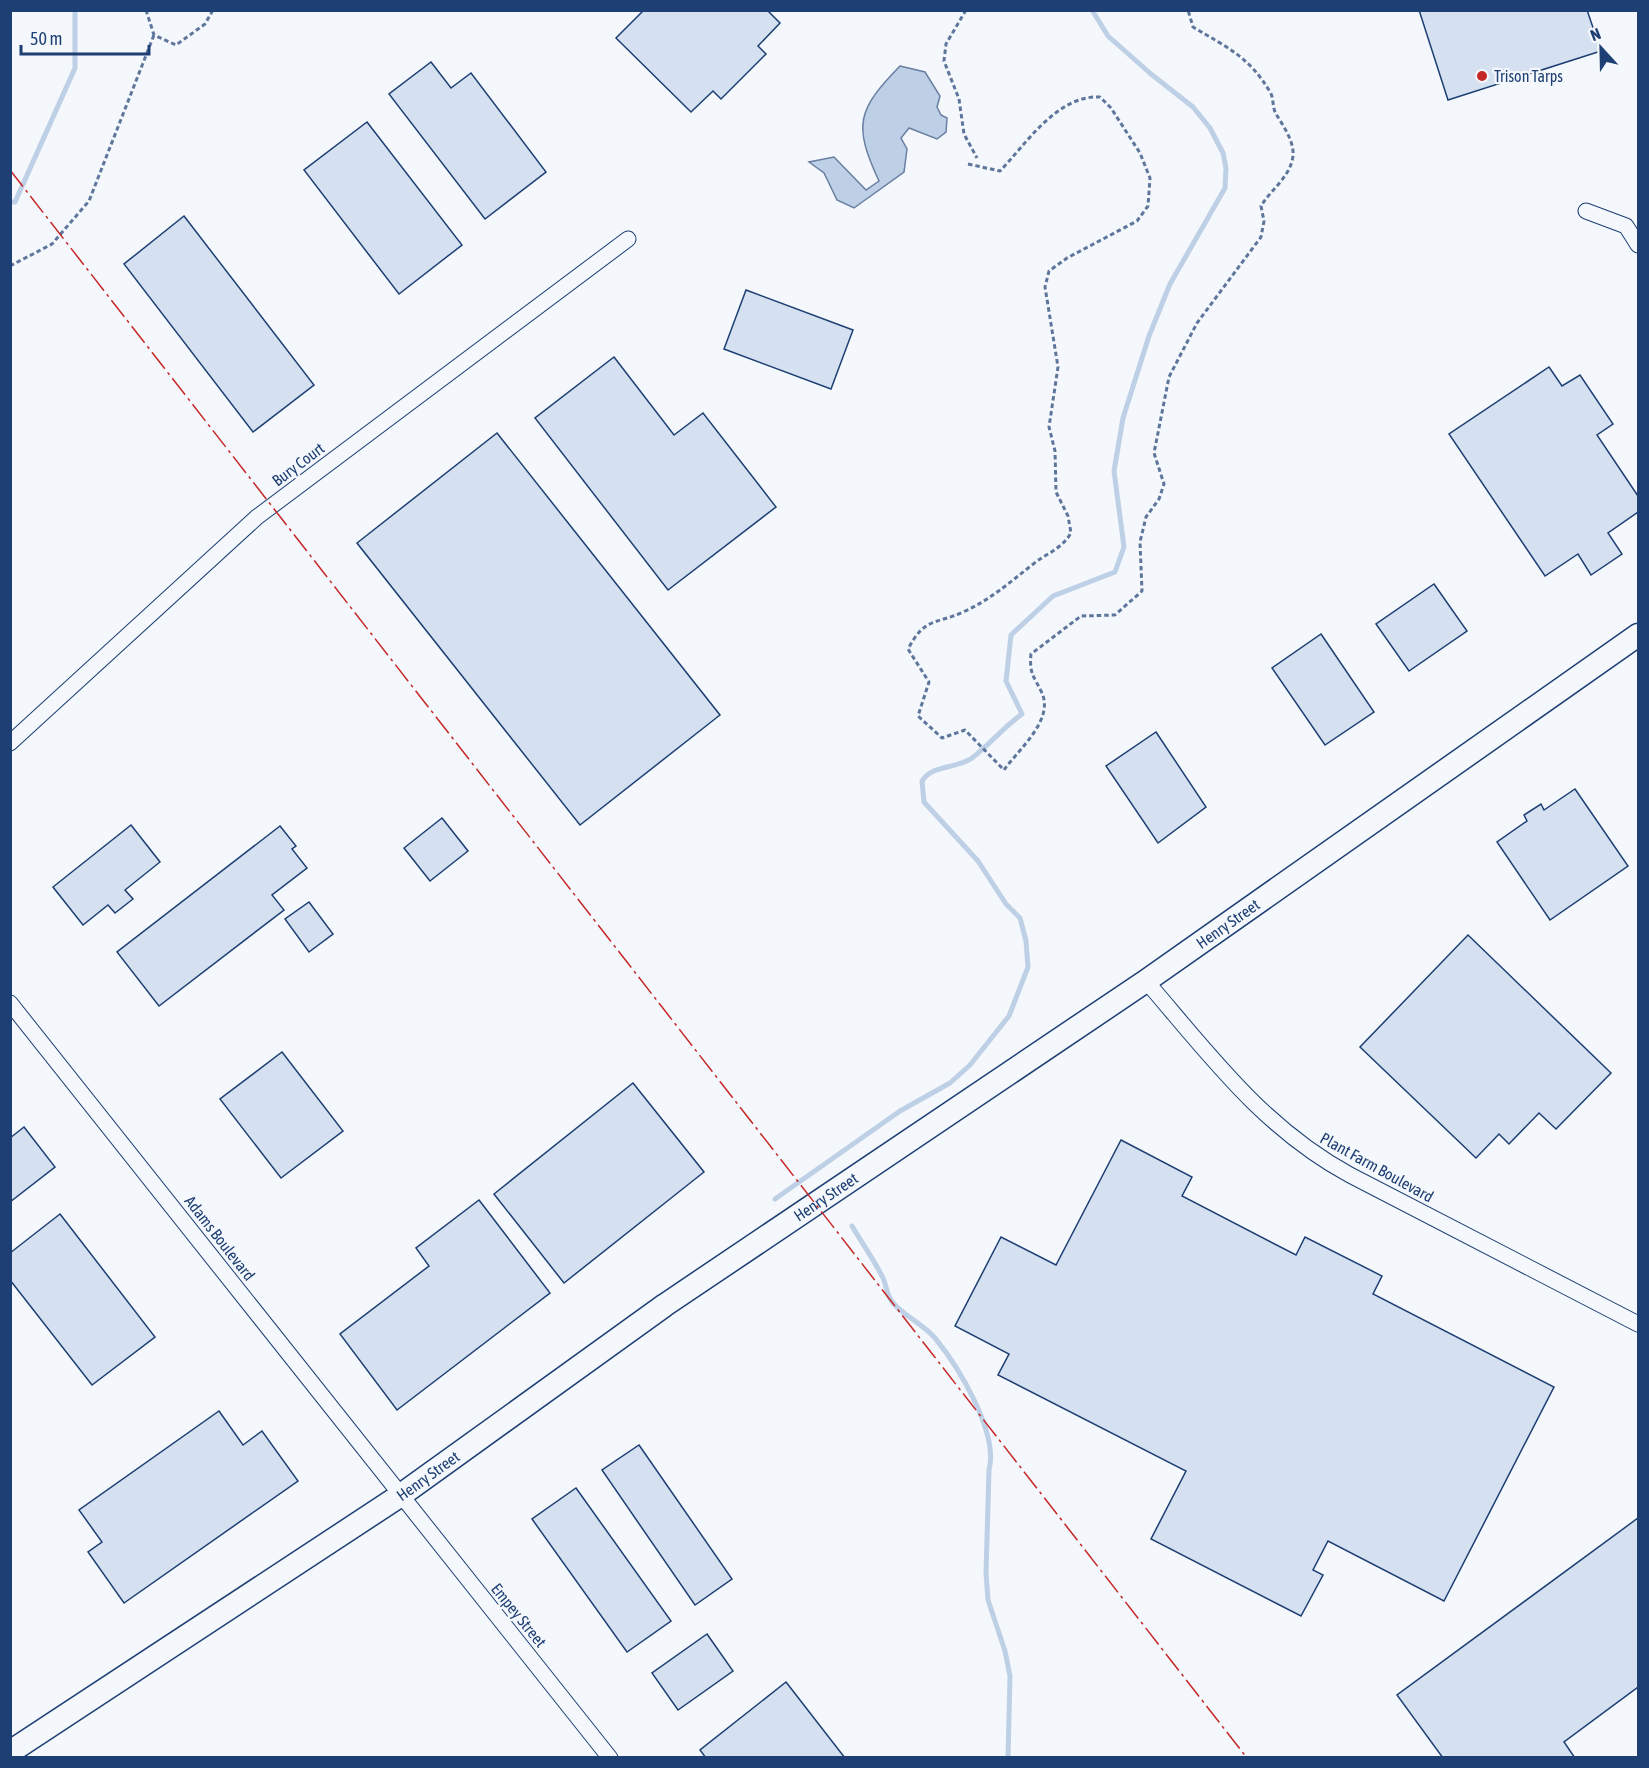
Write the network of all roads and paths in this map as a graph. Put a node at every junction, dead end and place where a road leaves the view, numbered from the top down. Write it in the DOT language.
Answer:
graph roads {
  1 [pos="146,10"];
  2 [pos="213,10"];
  3 [pos="966,10"];
  4 [pos="1188,10"];
  5 [pos="154,35"];
  6 [pos="976,158"];
  7 [pos="968,164"];
  8 [pos="1586,211"];
  9 [pos="628,239"];
  10 [pos="1638,245"];
  11 [pos="10,266"];
  12 [pos="1638,635"];
  13 [pos="10,743"];
  14 [pos="1146,981"];
  15 [pos="10,1003"];
  16 [pos="1638,1324"];
  17 [pos="401,1495"];
  18 [pos="10,1752"];
  19 [pos="610,1758"];
  1 -- 5 [label="path"];
  2 -- 5 [label="path"];
  3 -- 6 [label="path"];
  4 -- 7 [label="path"];
  5 -- 11 [label="path"];
  8 -- 10 [label="street"];
  9 -- 13 [label="street, Bury Court"];
  12 -- 14 [label="main road, Henry Street"];
  14 -- 16 [label="street, Plant Farm Boulevard"];
  14 -- 17 [label="main road, Henry Street"];
  15 -- 17 [label="street, Adams Boulevard"];
  17 -- 18 [label="main road, Henry Street"];
  17 -- 19 [label="street, Empey Street"];
}
